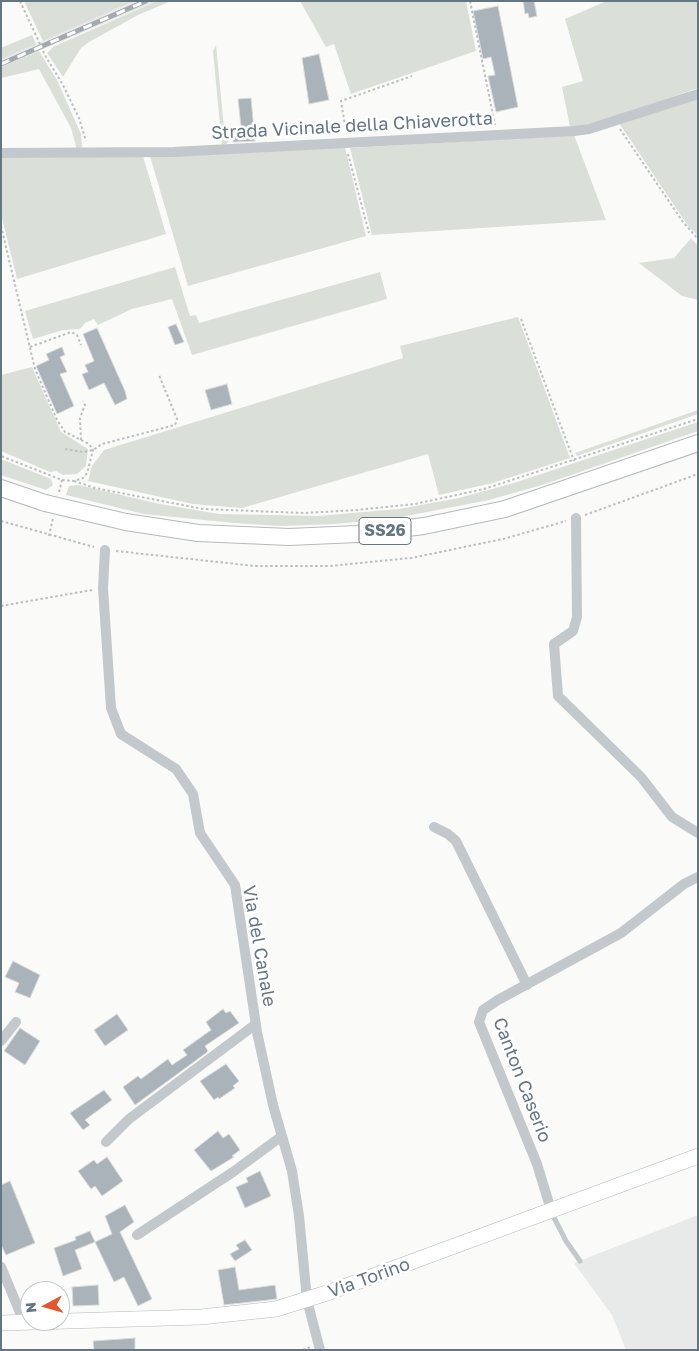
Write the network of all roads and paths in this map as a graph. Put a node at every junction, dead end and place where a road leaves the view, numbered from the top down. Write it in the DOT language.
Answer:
graph roads {
  1 [pos="20,1"];
  2 [pos="470,1"];
  3 [pos="412,76"];
  4 [pos="698,94"];
  5 [pos="615,121"];
  6 [pos="497,135"];
  7 [pos="347,144"];
  8 [pos="89,151"];
  9 [pos="1,153"];
  10 [pos="1,226"];
  11 [pos="368,233"];
  12 [pos="698,239"];
  13 [pos="521,319"];
  14 [pos="81,345"];
  15 [pos="30,347"];
  16 [pos="159,375"];
  17 [pos="83,401"];
  18 [pos="698,419"];
  19 [pos="81,440"];
  20 [pos="698,443"];
  21 [pos="65,448"];
  22 [pos="93,450"];
  23 [pos="1,456"];
  24 [pos="574,461"];
  25 [pos="74,481"];
  26 [pos="1,488"];
  27 [pos="576,518"];
  28 [pos="1,521"];
  29 [pos="105,550"];
  30 [pos="102,588"];
  31 [pos="1,606"];
  32 [pos="434,827"];
  33 [pos="698,833"];
  34 [pos="698,877"];
  35 [pos="527,984"];
  36 [pos="16,1022"];
  37 [pos="256,1024"];
  38 [pos="1,1041"];
  39 [pos="282,1136"];
  40 [pos="106,1142"];
  41 [pos="698,1156"];
  42 [pos="551,1210"];
  43 [pos="137,1235"];
  44 [pos="580,1261"];
  45 [pos="1,1267"];
  46 [pos="307,1300"];
  47 [pos="20,1312"];
  48 [pos="70,1321"];
  49 [pos="20,1322"];
  50 [pos="1,1323"];
  51 [pos="320,1350"];
  1 -- 8 [label="path"];
  2 -- 6 [label="path"];
  3 -- 7 [label="path"];
  4 -- 5 [label="street, Strada Vicinale della Chiaverotta"];
  5 -- 6 [label="street, Strada Vicinale della Chiaverotta"];
  5 -- 12 [label="path"];
  6 -- 7 [label="street, Strada Vicinale della Chiaverotta"];
  7 -- 8 [label="street, Strada Vicinale della Chiaverotta"];
  7 -- 11 [label="path"];
  8 -- 9 [label="street, Strada Vicinale della Chiaverotta"];
  10 -- 15 [label="path"];
  13 -- 24 [label="path"];
  14 -- 15 [label="path"];
  15 -- 19 [label="path"];
  16 -- 22 [label="path"];
  17 -- 19 [label="path"];
  18 -- 24 [label="path"];
  19 -- 22 [label="path"];
  20 -- 26 [label="main road, SS26, bridge"];
  21 -- 22 [label="path"];
  22 -- 25 [label="path"];
  23 -- 25 [label="path"];
  24 -- 25 [label="path"];
  27 -- 33 [label="street"];
  28 -- 29 [label="path"];
  29 -- 30 [label="street, Via del Canale"];
  30 -- 31 [label="path"];
  30 -- 37 [label="street, Via del Canale"];
  32 -- 35 [label="street"];
  34 -- 35 [label="street, Canton Caserio"];
  35 -- 42 [label="street, Canton Caserio"];
  36 -- 38 [label="street"];
  37 -- 39 [label="street, Via del Canale"];
  37 -- 40 [label="street"];
  39 -- 43 [label="street"];
  39 -- 46 [label="street, Via del Canale"];
  41 -- 42 [label="street, Via Torino"];
  42 -- 44 [label="lane"];
  42 -- 46 [label="street, Via Torino"];
  45 -- 47 [label="street"];
  46 -- 48 [label="street, Via Torino"];
  46 -- 51 [label="street, Via del Canale"];
  49 -- 50 [label="street, Via Torino"];
}
